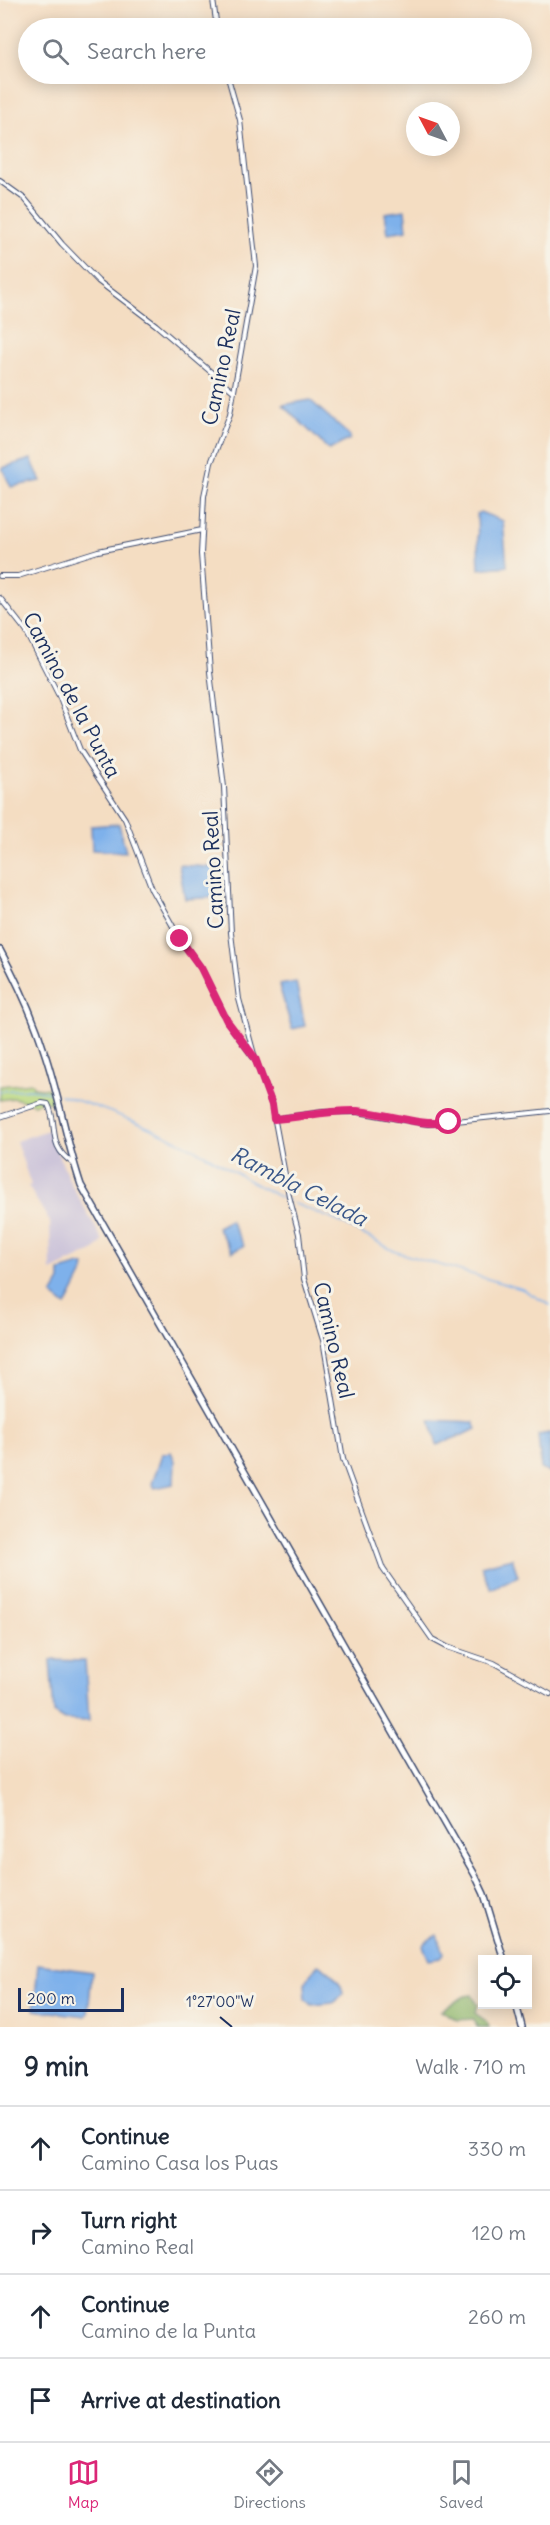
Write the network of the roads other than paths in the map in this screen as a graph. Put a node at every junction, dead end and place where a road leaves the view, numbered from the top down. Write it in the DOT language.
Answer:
graph roads {
  1 [pos="213,0"];
  2 [pos="216,18"];
  3 [pos="229,84"];
  4 [pos="0,181"];
  5 [pos="232,390"];
  6 [pos="202,530"];
  7 [pos="0,576"];
  8 [pos="0,598"];
  9 [pos="0,950"];
  10 [pos="255,1058"];
  11 [pos="550,1111"];
  12 [pos="0,1118"];
  13 [pos="274,1119"];
  14 [pos="74,1164"];
  15 [pos="550,1694"];
  16 [pos="503,1955"];
  17 [pos="517,2009"];
  18 [pos="522,2027"];
  1 -- 2 [label="street"];
  3 -- 5 [label="street, Camino Real"];
  4 -- 5 [label="street"];
  5 -- 6 [label="street, Camino Real"];
  6 -- 7 [label="street"];
  6 -- 10 [label="street, Camino Real"];
  8 -- 10 [label="street, Camino de la Punta"];
  9 -- 14 [label="main road"];
  10 -- 13 [label="street, Camino Real"];
  11 -- 13 [label="street"];
  12 -- 14 [label="street"];
  13 -- 15 [label="street, Camino Real"];
  14 -- 16 [label="main road"];
  17 -- 18 [label="main road"];
}
